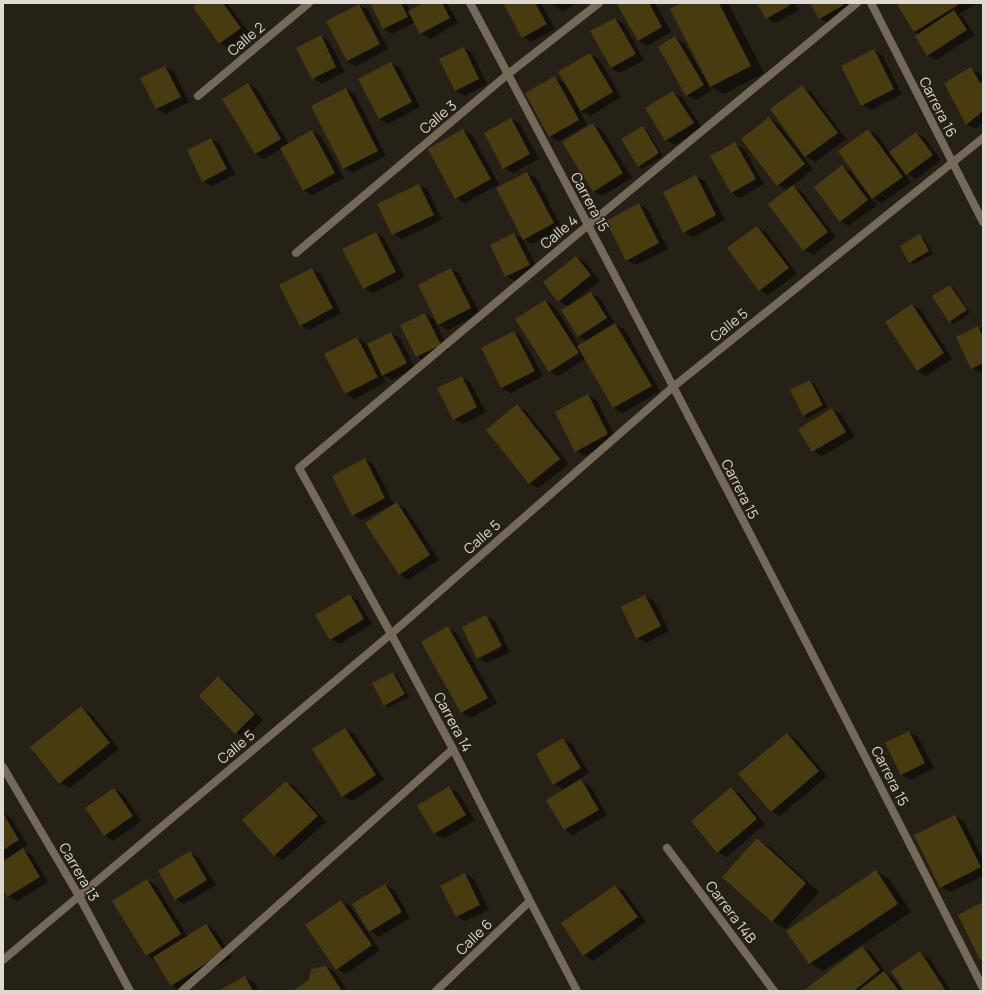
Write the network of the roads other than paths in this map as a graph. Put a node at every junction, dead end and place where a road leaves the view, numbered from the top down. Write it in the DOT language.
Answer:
graph roads {
  1 [pos="310,3"];
  2 [pos="470,3"];
  3 [pos="599,3"];
  4 [pos="857,3"];
  5 [pos="871,3"];
  6 [pos="508,74"];
  7 [pos="198,96"];
  8 [pos="983,138"];
  9 [pos="953,163"];
  10 [pos="983,222"];
  11 [pos="588,226"];
  12 [pos="296,253"];
  13 [pos="673,387"];
  14 [pos="300,468"];
  15 [pos="392,634"];
  16 [pos="453,749"];
  17 [pos="3,767"];
  18 [pos="667,848"];
  19 [pos="79,896"];
  20 [pos="530,901"];
  21 [pos="3,960"];
  22 [pos="983,988"];
  23 [pos="574,989"];
  24 [pos="130,991"];
  25 [pos="182,991"];
  26 [pos="436,991"];
  27 [pos="774,991"];
  1 -- 7 [label="street, Calle 2"];
  2 -- 6 [label="street, Carrera 15"];
  3 -- 6 [label="street, Calle 3"];
  4 -- 11 [label="street, Calle 4"];
  5 -- 9 [label="street, Carrera 16"];
  6 -- 11 [label="street, Carrera 15"];
  6 -- 12 [label="street, Calle 3"];
  8 -- 9 [label="street, Calle 5"];
  9 -- 10 [label="street, Carrera 16"];
  9 -- 13 [label="street, Calle 5"];
  11 -- 13 [label="street, Carrera 15"];
  11 -- 14 [label="street, Calle 4"];
  13 -- 15 [label="street, Calle 5"];
  13 -- 22 [label="street, Carrera 15"];
  14 -- 15 [label="street, Carrera 14"];
  15 -- 16 [label="street, Carrera 14"];
  15 -- 19 [label="street, Calle 5"];
  16 -- 20 [label="street, Carrera 14"];
  16 -- 25 [label="street"];
  17 -- 19 [label="street, Carrera 13"];
  18 -- 27 [label="street, Carrera 14B"];
  19 -- 21 [label="street, Calle 5"];
  19 -- 24 [label="street, Carrera 13"];
  20 -- 23 [label="street, Carrera 14"];
  20 -- 26 [label="street, Calle 6"];
}
